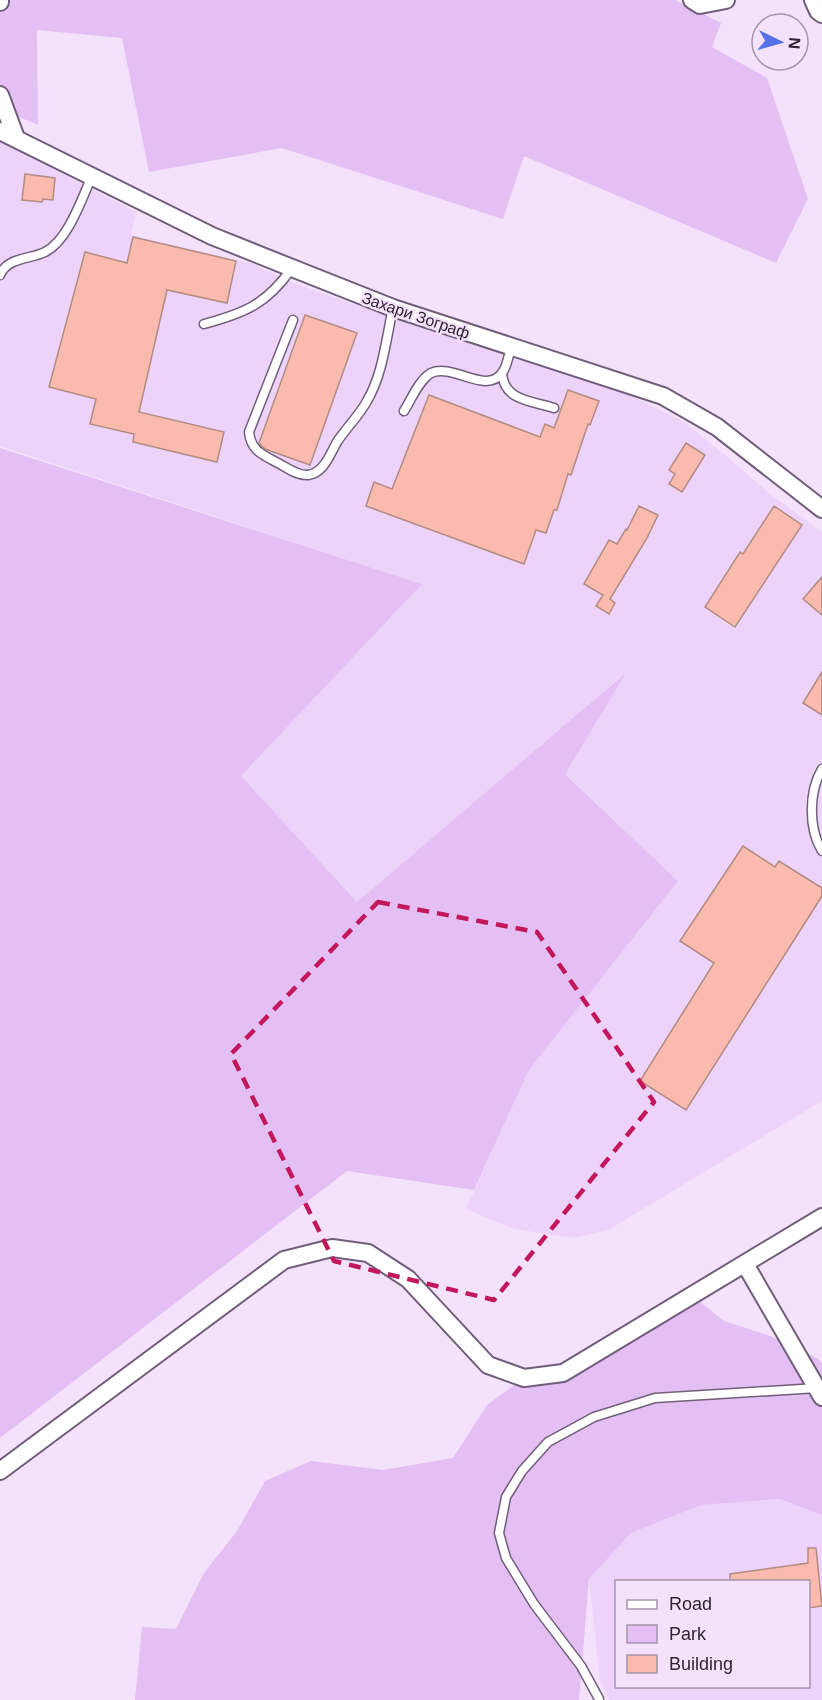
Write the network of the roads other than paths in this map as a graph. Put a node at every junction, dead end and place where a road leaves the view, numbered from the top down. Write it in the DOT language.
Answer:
graph roads {
  1 [pos="692,0"];
  2 [pos="726,0"];
  3 [pos="813,0"];
  4 [pos="822,14"];
  5 [pos="0,95"];
  6 [pos="8,134"];
  7 [pos="92,176"];
  8 [pos="292,268"];
  9 [pos="0,275"];
  10 [pos="393,308"];
  11 [pos="293,320"];
  12 [pos="204,324"];
  13 [pos="511,347"];
  14 [pos="502,373"];
  15 [pos="554,408"];
  16 [pos="404,411"];
  17 [pos="822,509"];
  18 [pos="822,769"];
  19 [pos="822,850"];
  20 [pos="822,1217"];
  21 [pos="745,1264"];
  22 [pos="819,1392"];
  23 [pos="0,1471"];
  24 [pos="599,1699"];
  1 -- 2 [label="street"];
  3 -- 4 [label="street"];
  5 -- 6 [label="street"];
  6 -- 7 [label="street, Захари Зограф"];
  7 -- 8 [label="street, Захари Зограф"];
  7 -- 9 [label="lane"];
  8 -- 10 [label="street, Захари Зограф"];
  8 -- 12 [label="lane"];
  10 -- 11 [label="lane"];
  10 -- 13 [label="street, Захари Зограф"];
  13 -- 14 [label="lane"];
  13 -- 17 [label="street, Захари Зограф"];
  14 -- 15 [label="lane"];
  14 -- 16 [label="lane"];
  18 -- 19 [label="lane"];
  20 -- 21 [label="street"];
  21 -- 22 [label="street"];
  21 -- 23 [label="street"];
  22 -- 24 [label="lane"];
}
